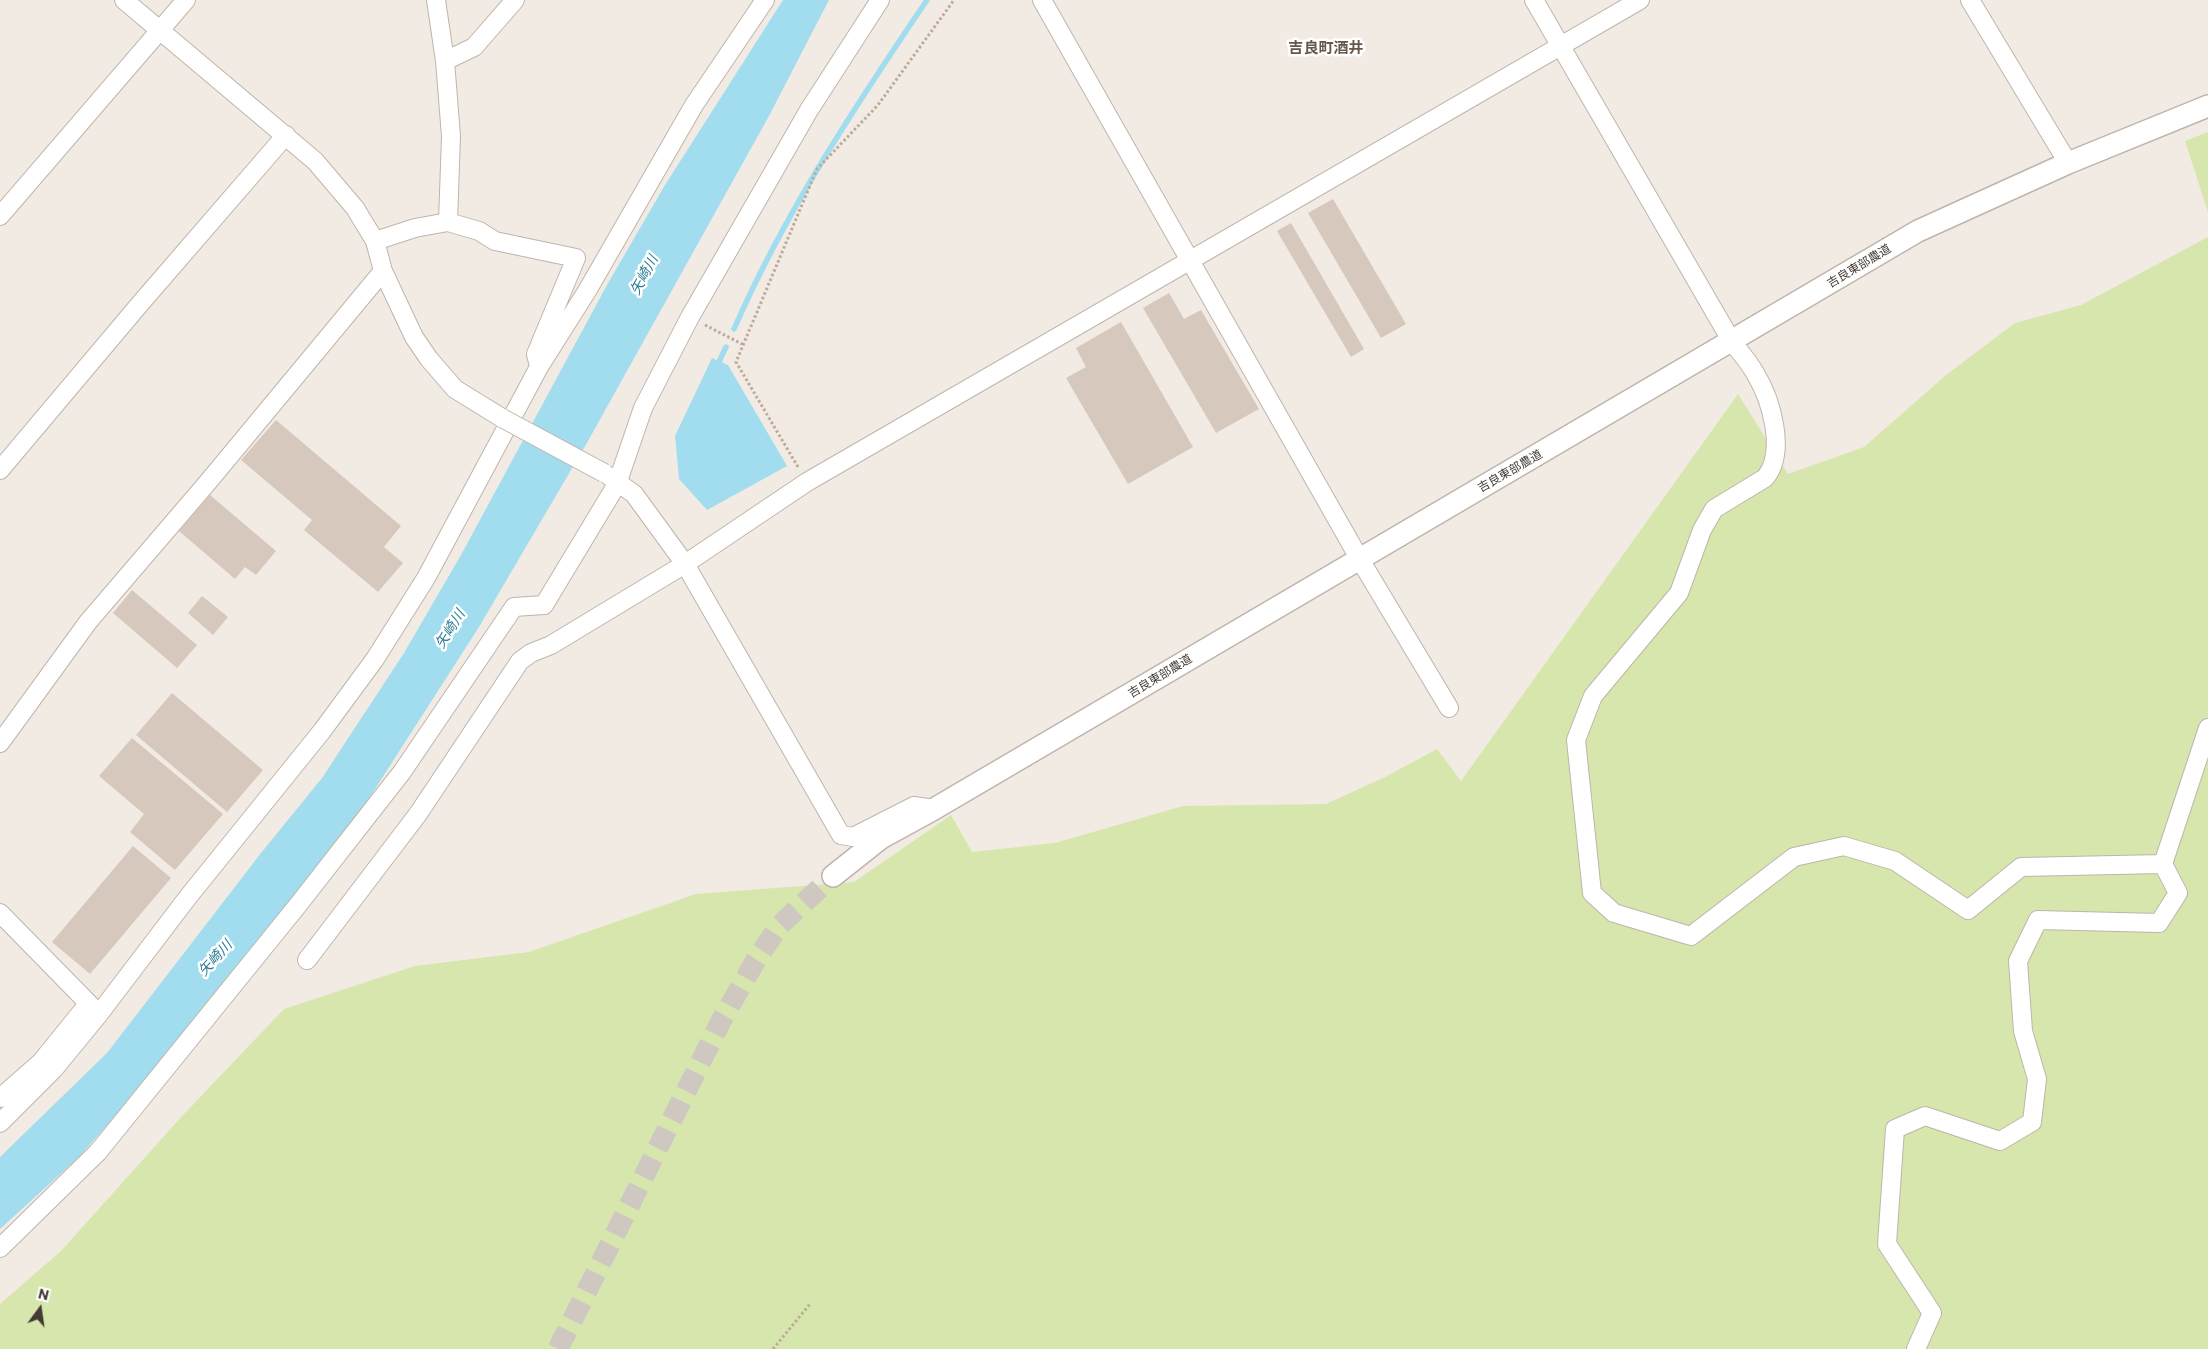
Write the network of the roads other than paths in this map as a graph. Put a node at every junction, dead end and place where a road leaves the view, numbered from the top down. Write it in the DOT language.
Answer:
graph roads {
  1 [pos="124,0"];
  2 [pos="186,0"];
  3 [pos="436,0"];
  4 [pos="515,0"];
  5 [pos="765,0"];
  6 [pos="880,0"];
  7 [pos="1042,0"];
  8 [pos="1534,0"];
  9 [pos="1640,0"];
  10 [pos="1970,0"];
  11 [pos="160,31"];
  12 [pos="1560,47"];
  13 [pos="445,61"];
  14 [pos="2208,106"];
  15 [pos="286,135"];
  16 [pos="2068,163"];
  17 [pos="0,216"];
  18 [pos="448,222"];
  19 [pos="375,241"];
  20 [pos="1191,260"];
  21 [pos="383,271"];
  22 [pos="1732,342"];
  23 [pos="539,367"];
  24 [pos="0,470"];
  25 [pos="610,478"];
  26 [pos="1359,558"];
  27 [pos="685,564"];
  28 [pos="1449,708"];
  29 [pos="2208,728"];
  30 [pos="0,744"];
  31 [pos="934,809"];
  32 [pos="2163,864"];
  33 [pos="833,876"];
  34 [pos="0,913"];
  35 [pos="307,960"];
  36 [pos="94,1009"];
  37 [pos="0,1098"];
  38 [pos="0,1123"];
  39 [pos="0,1248"];
  40 [pos="1916,1349"];
  1 -- 11 [label="street"];
  2 -- 11 [label="street"];
  3 -- 13 [label="street"];
  4 -- 13 [label="street"];
  5 -- 23 [label="street"];
  6 -- 25 [label="street"];
  7 -- 20 [label="street"];
  8 -- 12 [label="street"];
  9 -- 12 [label="street"];
  10 -- 16 [label="street"];
  11 -- 15 [label="street"];
  11 -- 17 [label="street"];
  12 -- 20 [label="street"];
  12 -- 22 [label="street"];
  13 -- 18 [label="street"];
  14 -- 16 [label="street, 吉良東部農道"];
  15 -- 19 [label="street"];
  15 -- 24 [label="street"];
  16 -- 22 [label="street, 吉良東部農道"];
  18 -- 19 [label="street"];
  18 -- 23 [label="street"];
  19 -- 21 [label="street"];
  20 -- 26 [label="street"];
  20 -- 27 [label="street"];
  21 -- 25 [label="street, bridge"];
  21 -- 30 [label="street"];
  22 -- 26 [label="street, 吉良東部農道"];
  22 -- 32 [label="street"];
  23 -- 36 [label="street"];
  25 -- 27 [label="street"];
  25 -- 39 [label="street"];
  26 -- 28 [label="street"];
  26 -- 31 [label="street, 吉良東部農道"];
  27 -- 31 [label="street"];
  27 -- 35 [label="street"];
  29 -- 32 [label="street"];
  31 -- 33 [label="street, 吉良東部農道"];
  32 -- 40 [label="street"];
  34 -- 36 [label="street"];
  36 -- 37 [label="street"];
  36 -- 38 [label="street"];
}
